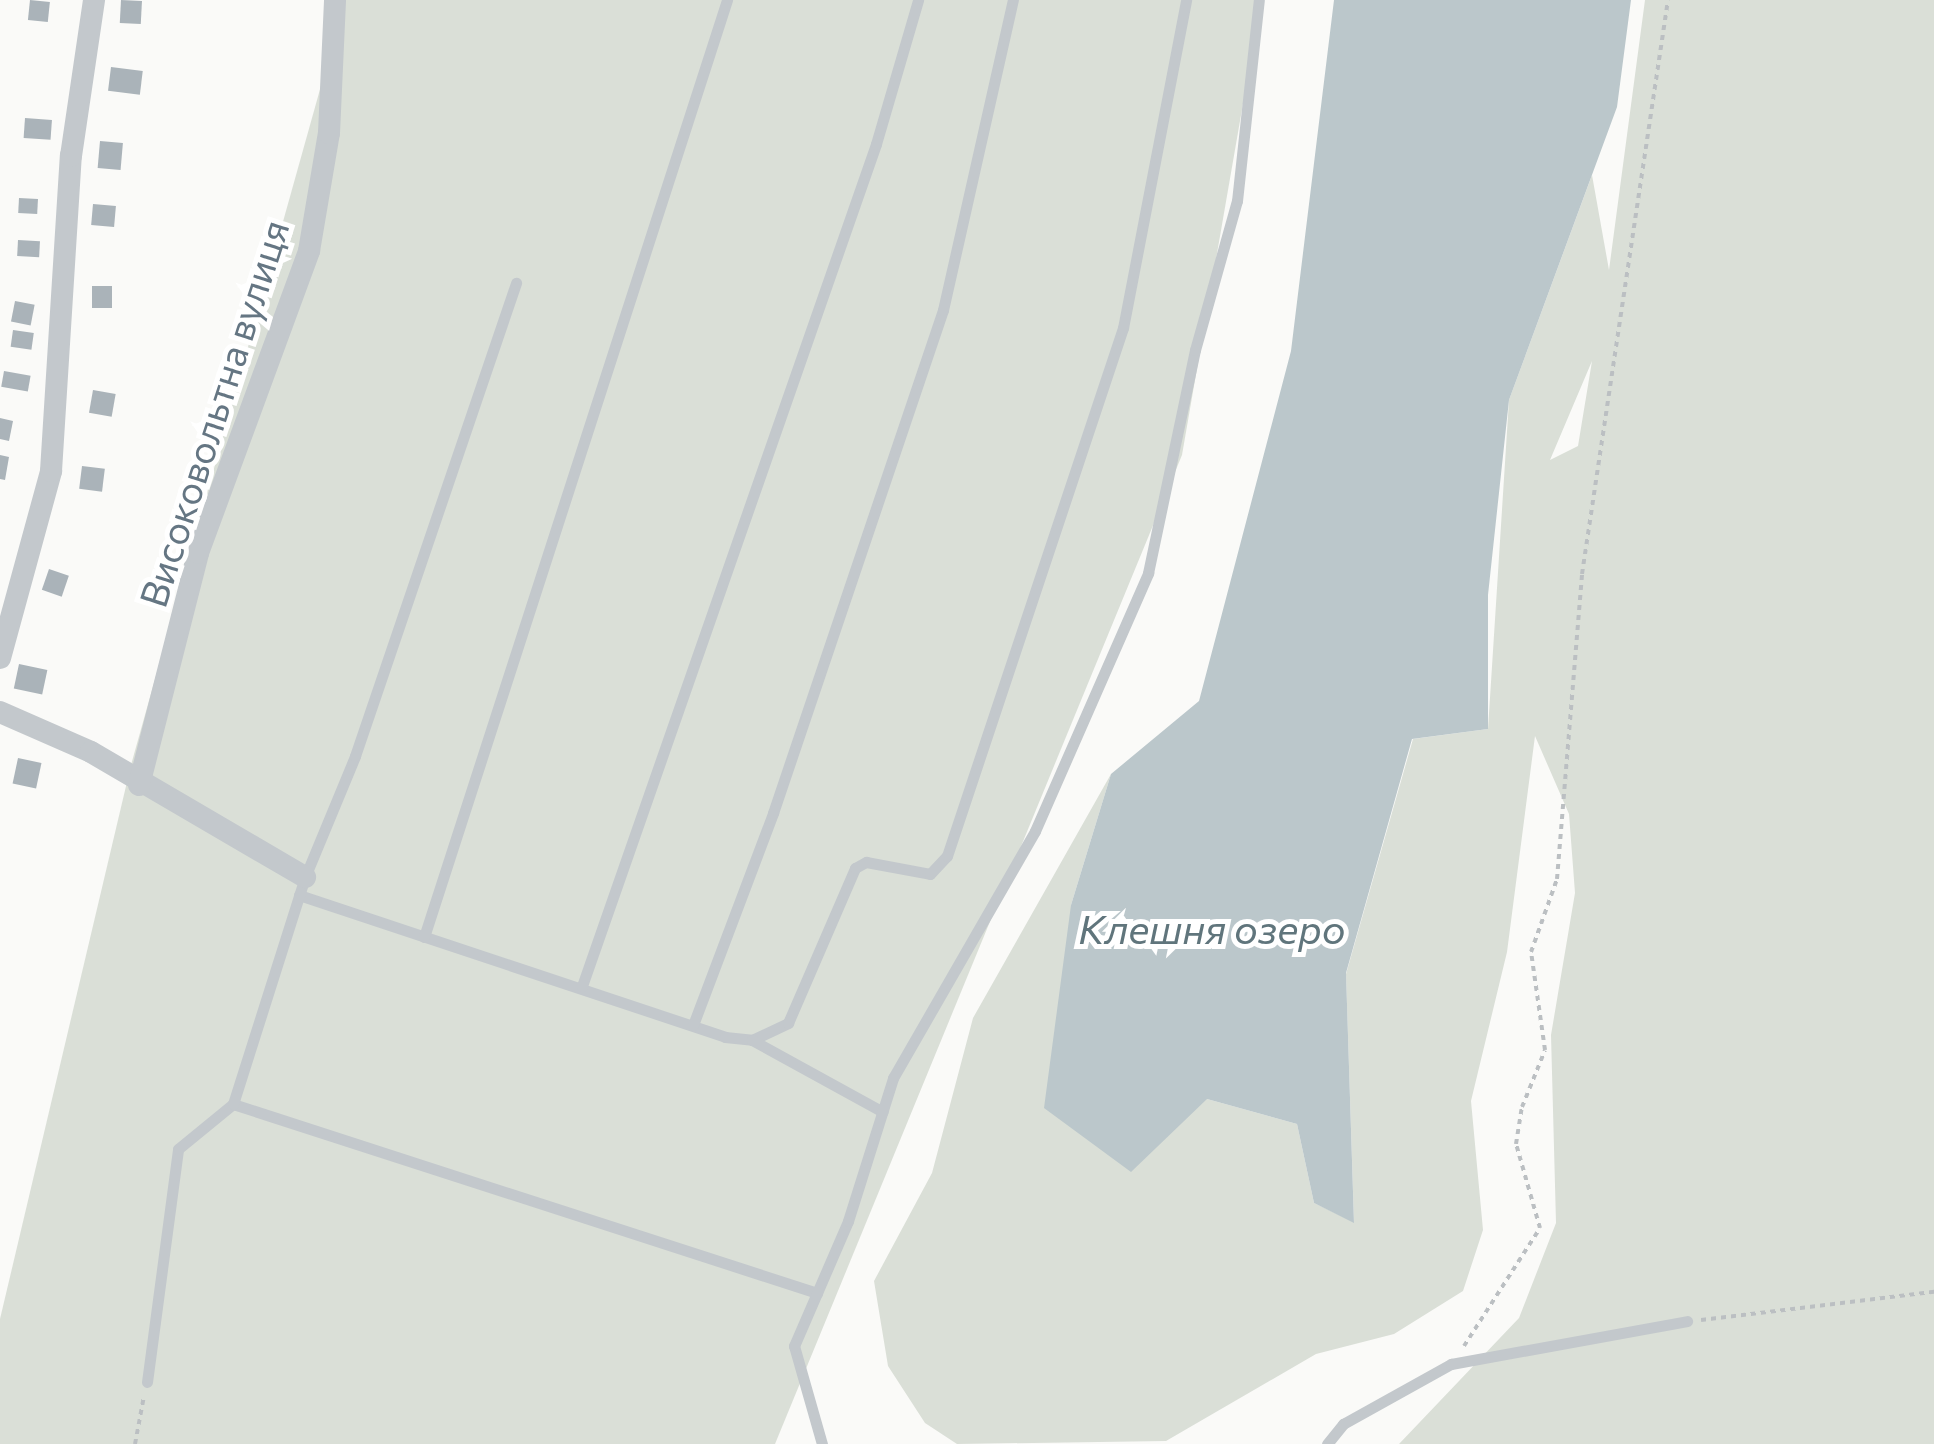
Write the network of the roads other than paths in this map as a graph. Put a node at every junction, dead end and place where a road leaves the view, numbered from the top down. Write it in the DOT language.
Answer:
graph roads {
  1 [pos="94,0"];
  2 [pos="335,0"];
  3 [pos="726,0"];
  4 [pos="918,0"];
  5 [pos="1013,0"];
  6 [pos="1186,0"];
  7 [pos="1259,0"];
  8 [pos="516,283"];
  9 [pos="0,658"];
  10 [pos="0,712"];
  11 [pos="138,785"];
  12 [pos="302,886"];
  13 [pos="424,937"];
  14 [pos="582,986"];
  15 [pos="693,1025"];
  16 [pos="752,1040"];
  17 [pos="233,1104"];
  18 [pos="883,1112"];
  19 [pos="817,1293"];
  20 [pos="1687,1321"];
  21 [pos="147,1382"];
  22 [pos="822,1444"];
  23 [pos="1327,1444"];
  1 -- 9 [label="street"];
  2 -- 11 [label="street, Високовольтна вулиця"];
  3 -- 13 [label="lane"];
  4 -- 14 [label="lane"];
  5 -- 15 [label="lane"];
  6 -- 16 [label="lane"];
  7 -- 18 [label="lane"];
  8 -- 12 [label="lane"];
  10 -- 11 [label="street"];
  11 -- 12 [label="street"];
  12 -- 13 [label="lane"];
  12 -- 17 [label="lane"];
  13 -- 14 [label="lane"];
  14 -- 15 [label="lane"];
  15 -- 16 [label="lane"];
  16 -- 18 [label="lane"];
  17 -- 19 [label="lane"];
  17 -- 21 [label="lane"];
  18 -- 19 [label="lane"];
  19 -- 22 [label="lane"];
  20 -- 23 [label="lane"];
}
